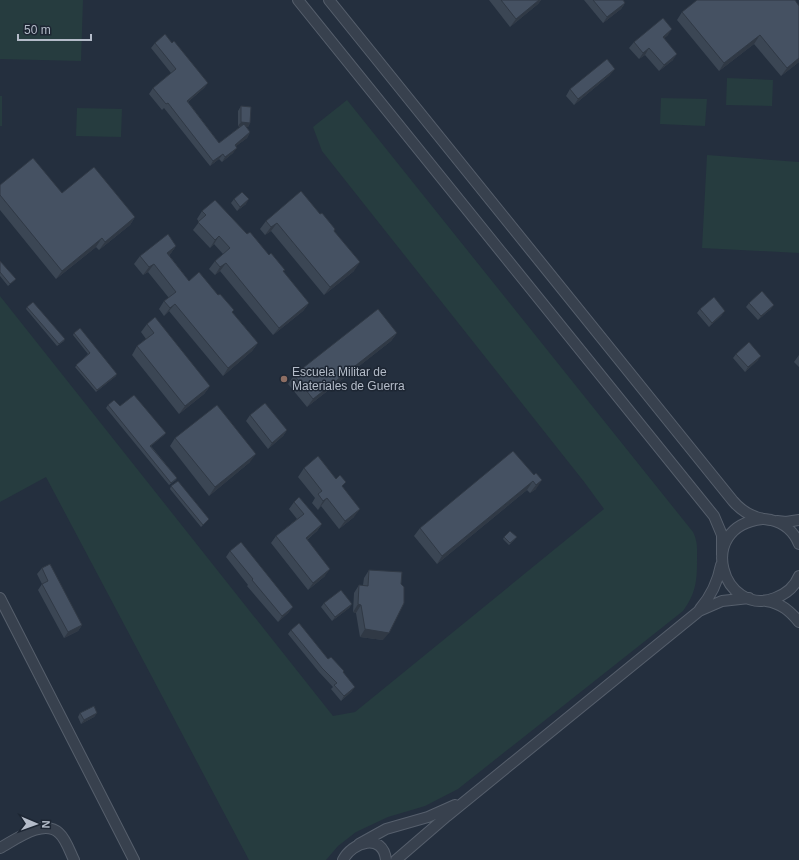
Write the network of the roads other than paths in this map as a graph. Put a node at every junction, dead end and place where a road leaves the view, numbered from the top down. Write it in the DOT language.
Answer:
graph roads {
  1 [pos="298,0"];
  2 [pos="329,0"];
  3 [pos="767,520"];
  4 [pos="799,520"];
  5 [pos="799,544"];
  6 [pos="722,558"];
  7 [pos="799,576"];
  8 [pos="0,598"];
  9 [pos="749,598"];
  10 [pos="760,600"];
  11 [pos="699,611"];
  12 [pos="799,622"];
  13 [pos="476,793"];
  14 [pos="359,844"];
  15 [pos="0,848"];
  16 [pos="343,859"];
  17 [pos="74,860"];
  18 [pos="134,860"];
  19 [pos="386,860"];
  20 [pos="396,860"];
  1 -- 6 [label="street"];
  2 -- 3 [label="street"];
  3 -- 4 [label="street"];
  3 -- 5 [label="street"];
  3 -- 6 [label="street"];
  6 -- 9 [label="street"];
  6 -- 11 [label="street"];
  7 -- 10 [label="street"];
  8 -- 18 [label="street"];
  9 -- 10 [label="street"];
  9 -- 11 [label="street"];
  10 -- 12 [label="street"];
  11 -- 13 [label="street"];
  13 -- 14 [label="street"];
  13 -- 20 [label="street"];
  14 -- 16 [label="street"];
  14 -- 19 [label="street"];
  15 -- 17 [label="street"];
}
